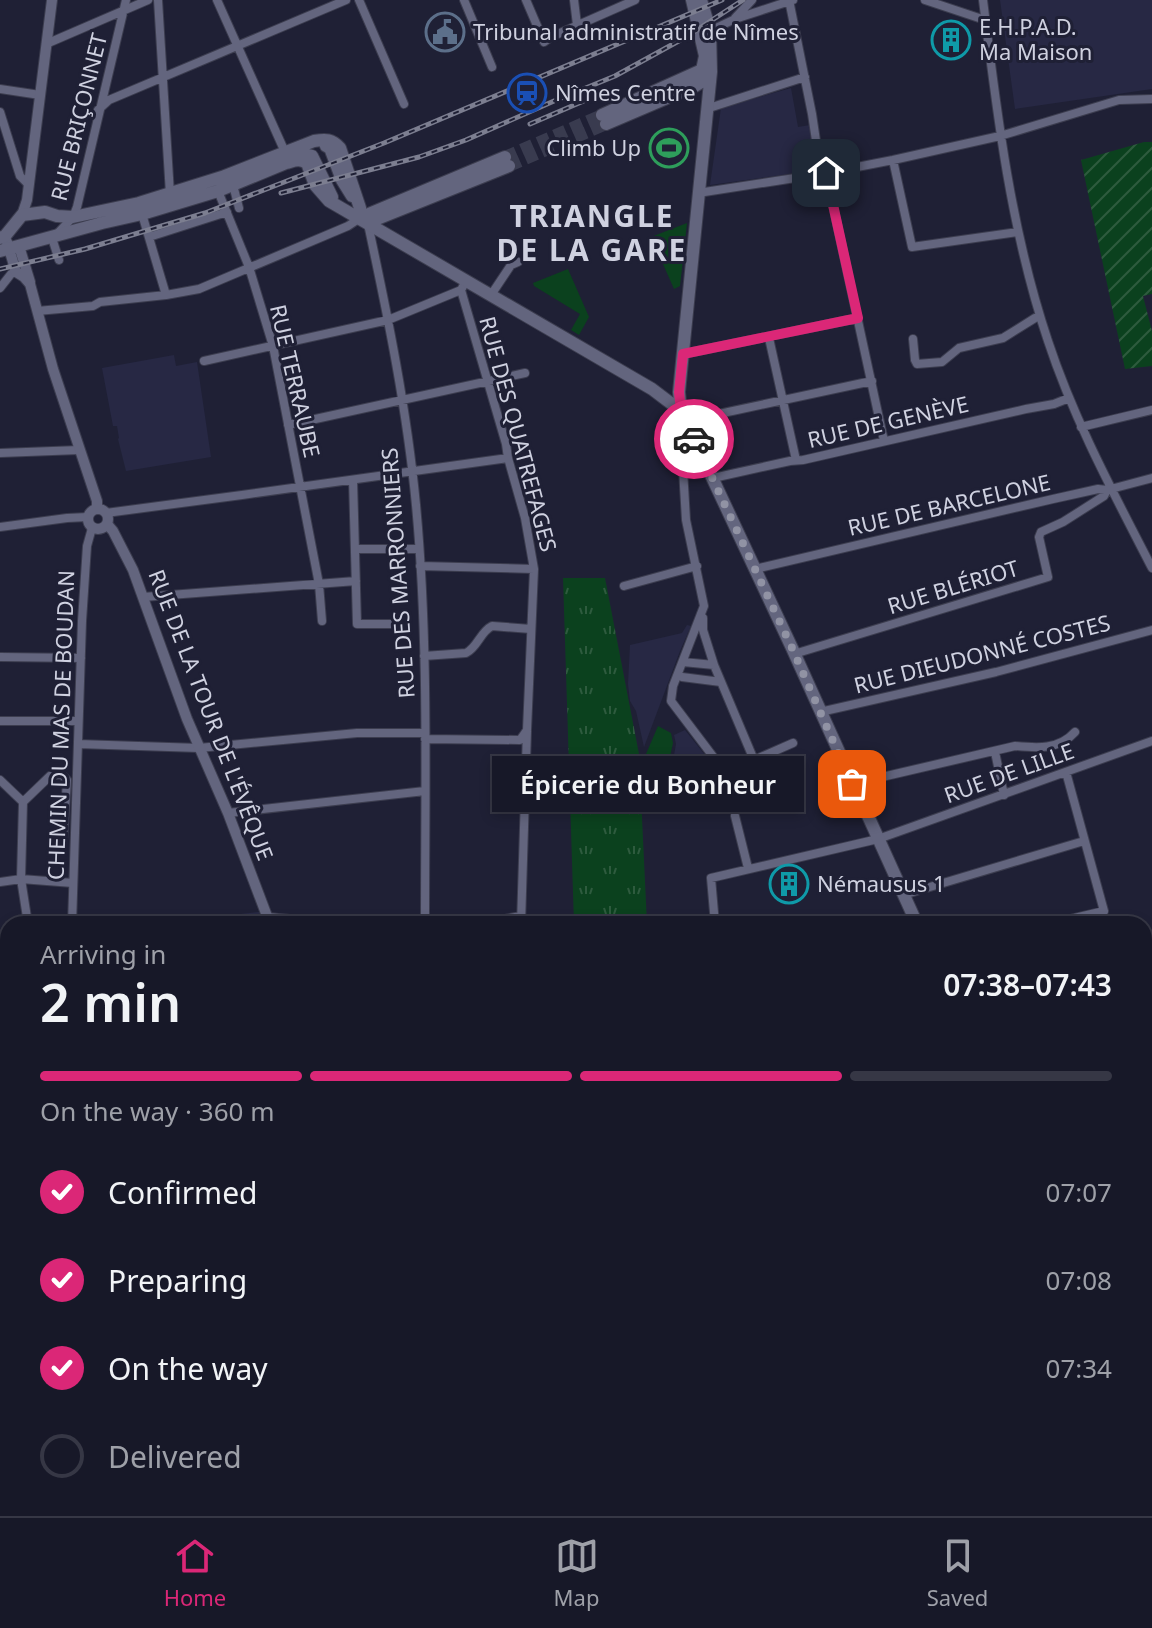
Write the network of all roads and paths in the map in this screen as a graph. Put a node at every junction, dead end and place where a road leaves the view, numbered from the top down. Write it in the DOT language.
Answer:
graph roads {
  1 [pos="52,0"];
  2 [pos="126,0"];
  3 [pos="148,0"];
  4 [pos="158,0"];
  5 [pos="217,0"];
  6 [pos="346,0"];
  7 [pos="359,0"];
  8 [pos="464,0"];
  9 [pos="526,0"];
  10 [pos="574,0"];
  11 [pos="635,0"];
  12 [pos="692,0"];
  13 [pos="701,0"];
  14 [pos="709,0"];
  15 [pos="752,0"];
  16 [pos="791,0"];
  17 [pos="925,0"];
  18 [pos="983,0"];
  19 [pos="938,2"];
  20 [pos="123,11"];
  21 [pos="735,19"];
  22 [pos="985,20"];
  23 [pos="577,29"];
  24 [pos="714,34"];
  25 [pos="46,44"];
  26 [pos="237,47"];
  27 [pos="492,67"];
  28 [pos="707,71"];
  29 [pos="805,77"];
  30 [pos="162,78"];
  31 [pos="0,89"];
  32 [pos="40,95"];
  33 [pos="1152,99"];
  34 [pos="404,104"];
  35 [pos="706,109"];
  36 [pos="98,110"];
  37 [pos="0,112"];
  38 [pos="604,120"];
  39 [pos="1000,136"];
  40 [pos="285,158"];
  41 [pos="893,160"];
  42 [pos="507,161"];
  43 [pos="823,173"];
  44 [pos="28,184"];
  45 [pos="233,185"];
  46 [pos="218,191"];
  47 [pos="698,193"];
  48 [pos="170,194"];
  49 [pos="338,207"];
  50 [pos="239,208"];
  51 [pos="227,212"];
  52 [pos="142,214"];
  53 [pos="73,217"];
  54 [pos="362,217"];
  55 [pos="20,220"];
  56 [pos="1018,232"];
  57 [pos="54,237"];
  58 [pos="149,237"];
  59 [pos="8,242"];
  60 [pos="59,260"];
  61 [pos="518,262"];
  62 [pos="249,267"];
  63 [pos="16,272"];
  64 [pos="30,284"];
  65 [pos="464,286"];
  66 [pos="0,288"];
  67 [pos="166,295"];
  68 [pos="491,295"];
  69 [pos="37,311"];
  70 [pos="1040,316"];
  71 [pos="858,318"];
  72 [pos="388,320"];
  73 [pos="769,338"];
  74 [pos="913,339"];
  75 [pos="273,346"];
  76 [pos="683,354"];
  77 [pos="204,361"];
  78 [pos="525,373"];
  79 [pos="872,381"];
  80 [pos="488,382"];
  81 [pos="1069,398"];
  82 [pos="783,399"];
  83 [pos="404,400"];
  84 [pos="1152,410"];
  85 [pos="685,420"];
  86 [pos="288,425"];
  87 [pos="1081,427"];
  88 [pos="884,441"];
  89 [pos="79,450"];
  90 [pos="0,453"];
  91 [pos="508,458"];
  92 [pos="796,460"];
  93 [pos="412,471"];
  94 [pos="713,478"];
  95 [pos="1152,478"];
  96 [pos="353,480"];
  97 [pos="300,487"];
  98 [pos="1109,489"];
  99 [pos="103,515"];
  100 [pos="90,522"];
  101 [pos="0,527"];
  102 [pos="356,549"];
  103 [pos="419,549"];
  104 [pos="420,566"];
  105 [pos="697,566"];
  106 [pos="1152,568"];
  107 [pos="534,569"];
  108 [pos="755,569"];
  109 [pos="356,581"];
  110 [pos="319,584"];
  111 [pos="624,586"];
  112 [pos="143,597"];
  113 [pos="702,614"];
  114 [pos="322,621"];
  115 [pos="394,624"];
  116 [pos="531,629"];
  117 [pos="1152,630"];
  118 [pos="794,654"];
  119 [pos="424,656"];
  120 [pos="0,657"];
  121 [pos="81,658"];
  122 [pos="683,662"];
  123 [pos="714,665"];
  124 [pos="682,677"];
  125 [pos="721,682"];
  126 [pos="820,712"];
  127 [pos="0,721"];
  128 [pos="78,721"];
  129 [pos="527,730"];
  130 [pos="1075,732"];
  131 [pos="425,736"];
  132 [pos="1152,741"];
  133 [pos="793,743"];
  134 [pos="78,744"];
  135 [pos="199,748"];
  136 [pos="995,752"];
  137 [pos="754,760"];
  138 [pos="1066,772"];
  139 [pos="724,778"];
  140 [pos="0,780"];
  141 [pos="852,784"];
  142 [pos="728,790"];
  143 [pos="425,791"];
  144 [pos="1004,795"];
  145 [pos="23,802"];
  146 [pos="228,813"];
  147 [pos="735,816"];
  148 [pos="878,839"];
  149 [pos="63,841"];
  150 [pos="1084,841"];
  151 [pos="748,868"];
  152 [pos="21,879"];
  153 [pos="0,882"];
  154 [pos="73,883"];
  155 [pos="903,895"];
  156 [pos="27,916"];
  157 [pos="72,916"];
  158 [pos="267,916"];
  159 [pos="425,916"];
  160 [pos="521,916"];
  161 [pos="714,916"];
  162 [pos="913,916"];
  163 [pos="1083,916"];
  1 -- 25 [label="street"];
  2 -- 20 [label="street, RUE BRIÇONNET"];
  3 -- 20 [label="street"];
  4 -- 30 [label="street"];
  5 -- 26 [label="street"];
  6 -- 26 [label="street"];
  7 -- 34 [label="street"];
  8 -- 27 [label="street"];
  9 -- 23 [label="street"];
  10 -- 23 [label="street"];
  11 -- 23 [label="street"];
  12 -- 28 [label="main road"];
  13 -- 24 [label="main road"];
  14 -- 24 [label="main road"];
  15 -- 21 [label="street"];
  16 -- 21 [label="street"];
  16 -- 29 [label="street"];
  17 -- 19 [label="street"];
  18 -- 22 [label="street"];
  19 -- 22 [label="street"];
  20 -- 25 [label="street"];
  20 -- 36 [label="street, RUE BRIÇONNET"];
  21 -- 24 [label="street"];
  22 -- 39 [label="street"];
  24 -- 28 [label="main road"];
  25 -- 32 [label="street"];
  26 -- 30 [label="street"];
  26 -- 40 [label="street"];
  28 -- 35 [label="main road"];
  28 -- 38 [label="main road"];
  29 -- 35 [label="street"];
  29 -- 43 [label="street"];
  30 -- 36 [label="street"];
  30 -- 48 [label="street"];
  31 -- 32 [label="street"];
  32 -- 44 [label="street"];
  33 -- 39 [label="street"];
  35 -- 47 [label="main road"];
  36 -- 53 [label="street, RUE BRIÇONNET"];
  37 -- 44 [label="street"];
  39 -- 41 [label="street"];
  39 -- 56 [label="street"];
  40 -- 45 [label="main road"];
  40 -- 48 [label="main road"];
  40 -- 49 [label="main road"];
  40 -- 49 [label="main road"];
  40 -- 54 [label="main road"];
  41 -- 43 [label="street"];
  41 -- 56 [label="street"];
  42 -- 54 [label="main road"];
  43 -- 47 [label="street"];
  43 -- 71 [label="street"];
  44 -- 55 [label="street"];
  45 -- 46 [label="main road"];
  45 -- 50 [label="street"];
  46 -- 51 [label="street, RUE TERRAUBE"];
  46 -- 52 [label="main road"];
  47 -- 76 [label="main road"];
  48 -- 53 [label="main road"];
  49 -- 54 [label="main road"];
  51 -- 58 [label="street"];
  51 -- 62 [label="street, RUE TERRAUBE"];
  52 -- 57 [label="main road"];
  52 -- 58 [label="street"];
  53 -- 55 [label="main road"];
  53 -- 57 [label="street, RUE BRIÇONNET"];
  54 -- 62 [label="street"];
  54 -- 65 [label="main road"];
  54 -- 72 [label="street, RUE DES MARRONNIERS"];
  55 -- 59 [label="main road"];
  55 -- 59 [label="main road"];
  56 -- 70 [label="street"];
  57 -- 59 [label="main road"];
  57 -- 60 [label="street"];
  58 -- 67 [label="street"];
  59 -- 63 [label="street"];
  59 -- 64 [label="street, RUE DE LA TOUR DE L'ÉVÊQUE"];
  61 -- 68 [label="street"];
  62 -- 67 [label="street"];
  62 -- 75 [label="street, RUE TERRAUBE"];
  63 -- 64 [label="street"];
  63 -- 66 [label="street"];
  64 -- 69 [label="street, RUE DE LA TOUR DE L'ÉVÊQUE"];
  65 -- 68 [label="main road"];
  65 -- 72 [label="street"];
  65 -- 80 [label="street, RUE DES QUATREFAGES"];
  67 -- 69 [label="street"];
  68 -- 85 [label="main road"];
  69 -- 89 [label="street, RUE DE LA TOUR DE L'ÉVÊQUE"];
  70 -- 74 [label="street"];
  70 -- 81 [label="street"];
  71 -- 73 [label="street"];
  71 -- 79 [label="street"];
  72 -- 75 [label="street"];
  72 -- 83 [label="street, RUE DES MARRONNIERS"];
  73 -- 76 [label="street"];
  73 -- 82 [label="street"];
  75 -- 77 [label="street"];
  75 -- 86 [label="street, RUE TERRAUBE"];
  76 -- 85 [label="main road"];
  78 -- 80 [label="street"];
  79 -- 82 [label="street"];
  79 -- 88 [label="street"];
  80 -- 83 [label="street"];
  80 -- 91 [label="street, RUE DES QUATREFAGES"];
  81 -- 87 [label="street"];
  81 -- 88 [label="street, RUE DE GENÈVE"];
  82 -- 85 [label="street"];
  82 -- 92 [label="street"];
  83 -- 86 [label="street"];
  83 -- 93 [label="street, RUE DES MARRONNIERS"];
  84 -- 87 [label="street"];
  85 -- 94 [label="main road"];
  85 -- 105 [label="street"];
  86 -- 97 [label="street, RUE TERRAUBE"];
  87 -- 98 [label="street"];
  88 -- 92 [label="street, RUE DE GENÈVE"];
  89 -- 90 [label="street"];
  89 -- 99 [label="street, RUE DE LA TOUR DE L'ÉVÊQUE"];
  91 -- 93 [label="street"];
  91 -- 107 [label="street, RUE DES QUATREFAGES"];
  92 -- 94 [label="street, RUE DE GENÈVE"];
  93 -- 96 [label="street"];
  93 -- 103 [label="street, RUE DES MARRONNIERS"];
  94 -- 108 [label="main road"];
  95 -- 98 [label="street, RUE DE BARCELONE"];
  96 -- 97 [label="street"];
  96 -- 102 [label="street"];
  97 -- 99 [label="street"];
  97 -- 110 [label="street, RUE TERRAUBE"];
  98 -- 106 [label="street"];
  98 -- 108 [label="street, RUE DE BARCELONE"];
  98 -- 118 [label="street, RUE BLÉRIOT"];
  99 -- 100 [label="street"];
  99 -- 100 [label="street"];
  99 -- 112 [label="street, RUE DE LA TOUR DE L'ÉVÊQUE"];
  100 -- 101 [label="street"];
  100 -- 121 [label="street, CHEMIN DU MAS DE BOUDAN"];
  102 -- 103 [label="street"];
  102 -- 109 [label="street"];
  103 -- 104 [label="street, RUE DES MARRONNIERS"];
  104 -- 107 [label="street"];
  104 -- 119 [label="street, RUE DES MARRONNIERS"];
  105 -- 111 [label="street"];
  105 -- 113 [label="street"];
  107 -- 116 [label="street, RUE DES QUATREFAGES"];
  108 -- 118 [label="main road"];
  109 -- 110 [label="street"];
  109 -- 115 [label="street"];
  110 -- 112 [label="street"];
  110 -- 114 [label="street, RUE TERRAUBE"];
  112 -- 135 [label="street, RUE DE LA TOUR DE L'ÉVÊQUE"];
  113 -- 122 [label="street"];
  113 -- 123 [label="street"];
  116 -- 119 [label="street"];
  116 -- 129 [label="street, RUE DES QUATREFAGES"];
  117 -- 126 [label="street, RUE DIEUDONNÉ COSTES"];
  118 -- 126 [label="main road"];
  119 -- 131 [label="street, RUE DES MARRONNIERS"];
  120 -- 121 [label="street"];
  121 -- 128 [label="street, CHEMIN DU MAS DE BOUDAN"];
  122 -- 123 [label="street"];
  122 -- 139 [label="street"];
  123 -- 125 [label="street"];
  124 -- 125 [label="street"];
  125 -- 137 [label="street"];
  126 -- 141 [label="main road"];
  127 -- 128 [label="street"];
  128 -- 134 [label="street, CHEMIN DU MAS DE BOUDAN"];
  129 -- 131 [label="street"];
  129 -- 160 [label="street, RUE DES QUATREFAGES"];
  130 -- 136 [label="street"];
  131 -- 135 [label="street"];
  131 -- 143 [label="street, RUE DES MARRONNIERS"];
  132 -- 138 [label="street, RUE DE LILLE"];
  133 -- 137 [label="street"];
  134 -- 135 [label="street"];
  134 -- 154 [label="street, CHEMIN DU MAS DE BOUDAN"];
  135 -- 146 [label="street, RUE DE LA TOUR DE L'ÉVÊQUE"];
  136 -- 141 [label="street"];
  136 -- 144 [label="street"];
  137 -- 139 [label="street"];
  138 -- 144 [label="street, RUE DE LILLE"];
  138 -- 150 [label="street"];
  139 -- 142 [label="street"];
  140 -- 145 [label="street"];
  141 -- 148 [label="main road"];
  143 -- 146 [label="street"];
  143 -- 159 [label="street, RUE DES MARRONNIERS"];
  144 -- 148 [label="street, RUE DE LILLE"];
  145 -- 149 [label="street"];
  145 -- 152 [label="street"];
  146 -- 158 [label="street, RUE DE LA TOUR DE L'ÉVÊQUE"];
  147 -- 151 [label="street"];
  148 -- 151 [label="street, RUE DE LILLE"];
  148 -- 155 [label="main road"];
  150 -- 155 [label="street"];
  150 -- 163 [label="street"];
  151 -- 161 [label="street, RUE DE LILLE"];
  152 -- 153 [label="street"];
  152 -- 154 [label="street"];
  152 -- 156 [label="street"];
  154 -- 157 [label="street, CHEMIN DU MAS DE BOUDAN"];
  155 -- 162 [label="main road"];
}
